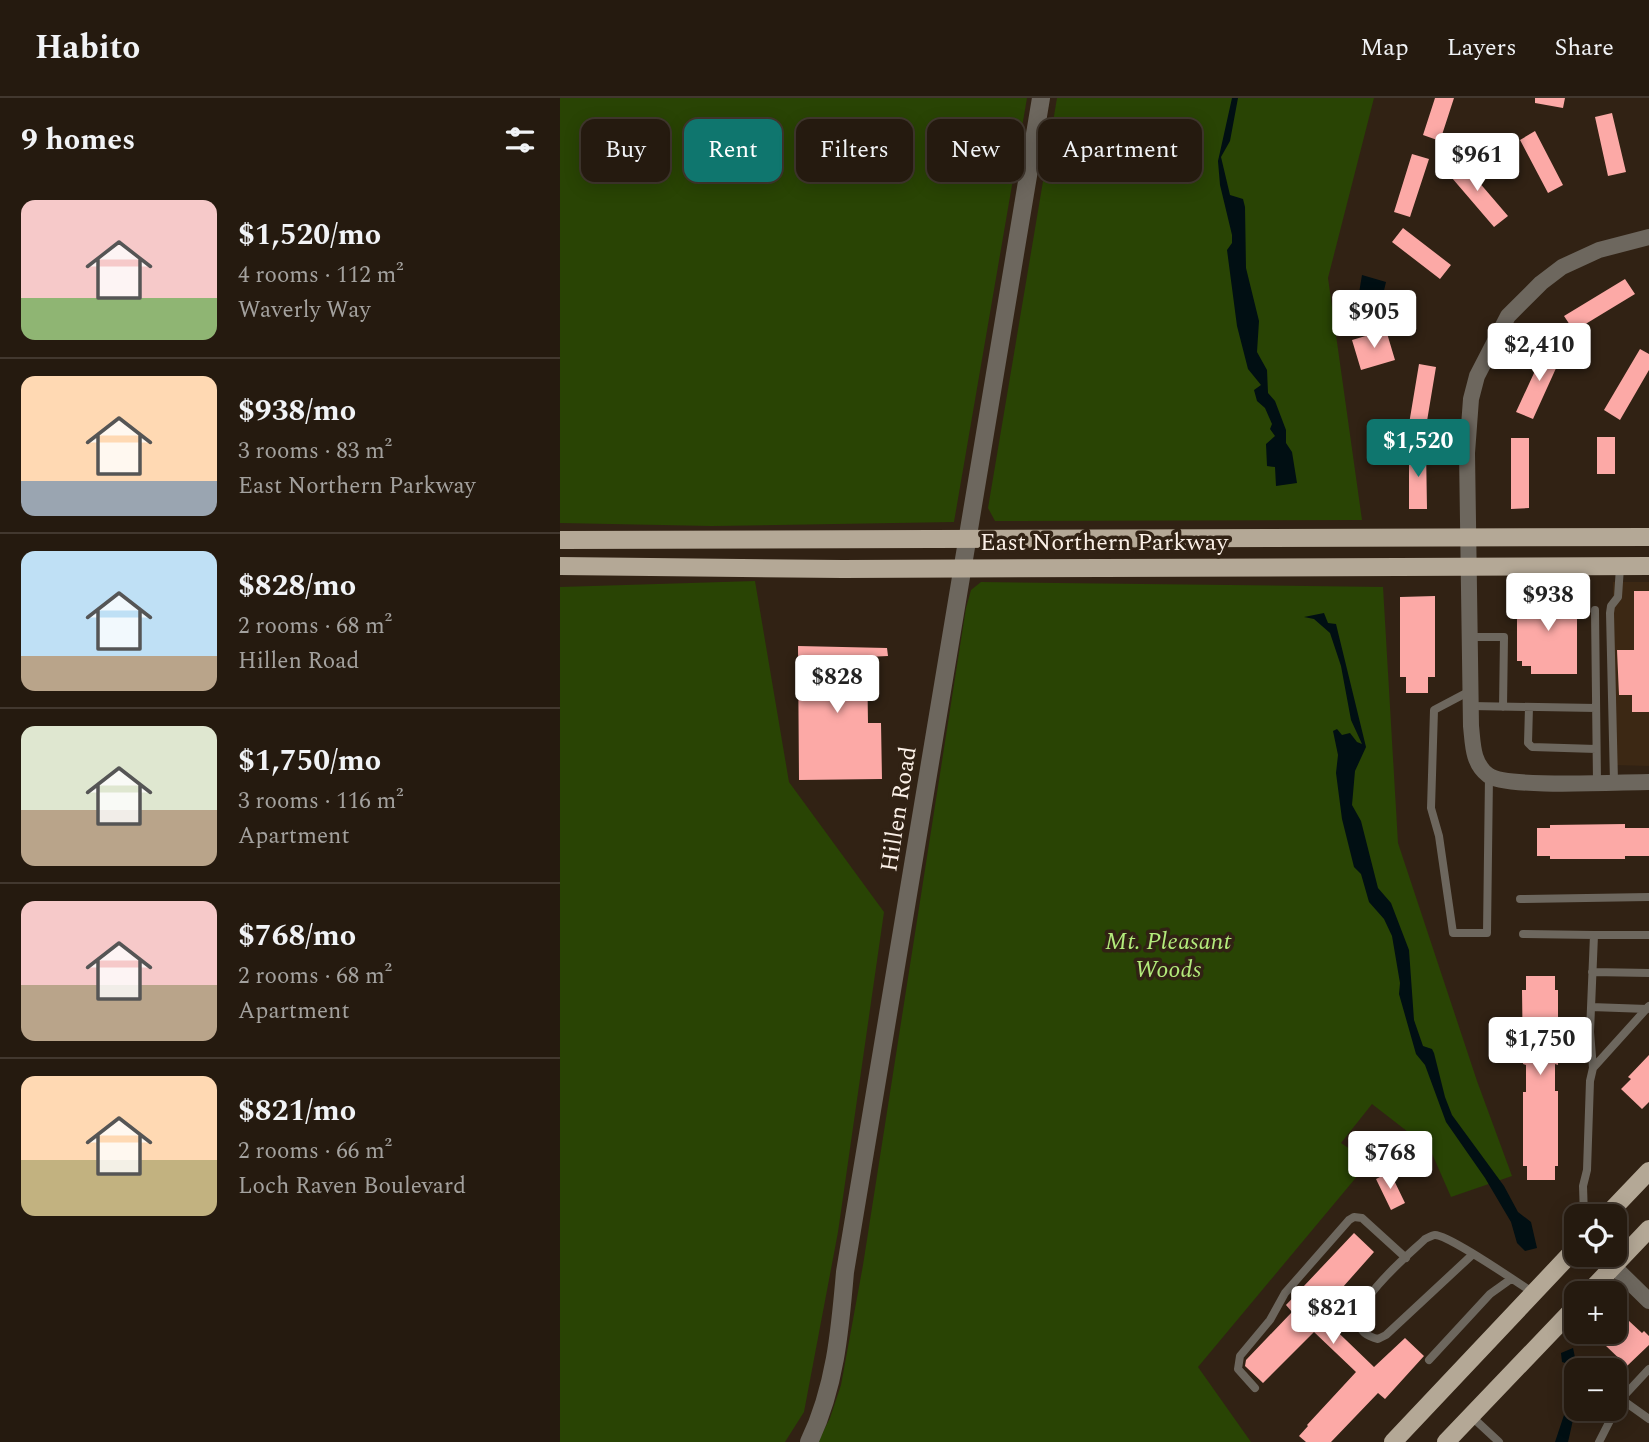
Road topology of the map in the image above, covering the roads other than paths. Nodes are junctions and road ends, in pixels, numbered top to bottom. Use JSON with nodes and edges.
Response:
{"nodes":[{"id":1,"x":1041,"y":98,"type":"edge"},
{"id":2,"x":1649,"y":237,"type":"edge"},
{"id":3,"x":1649,"y":537,"type":"edge"},
{"id":4,"x":968,"y":538,"type":"junction"},
{"id":5,"x":1468,"y":538,"type":"junction"},
{"id":6,"x":560,"y":540,"type":"edge"},
{"id":7,"x":560,"y":566,"type":"edge"},
{"id":8,"x":1469,"y":566,"type":"junction"},
{"id":9,"x":1620,"y":566,"type":"junction"},
{"id":10,"x":1649,"y":566,"type":"edge"},
{"id":11,"x":964,"y":567,"type":"junction"},
{"id":12,"x":1595,"y":611,"type":"dead end"},
{"id":13,"x":1471,"y":637,"type":"junction"},
{"id":14,"x":1471,"y":698,"type":"junction"},
{"id":15,"x":1503,"y":706,"type":"junction"},
{"id":16,"x":1529,"y":707,"type":"junction"},
{"id":17,"x":1596,"y":708,"type":"junction"},
{"id":18,"x":1596,"y":749,"type":"junction"},
{"id":19,"x":1486,"y":773,"type":"junction"},
{"id":20,"x":1597,"y":782,"type":"junction"},
{"id":21,"x":1614,"y":782,"type":"junction"},
{"id":22,"x":1649,"y":782,"type":"edge"},
{"id":23,"x":1649,"y":897,"type":"edge"},
{"id":24,"x":1520,"y":899,"type":"dead end"},
{"id":25,"x":1523,"y":934,"type":"dead end"},
{"id":26,"x":1594,"y":935,"type":"junction"},
{"id":27,"x":1649,"y":935,"type":"edge"},
{"id":28,"x":1592,"y":972,"type":"junction"},
{"id":29,"x":1649,"y":973,"type":"edge"},
{"id":30,"x":1591,"y":1007,"type":"junction"},
{"id":31,"x":1648,"y":1007,"type":"edge"},
{"id":32,"x":1593,"y":1069,"type":"junction"},
{"id":33,"x":1649,"y":1171,"type":"edge"},
{"id":34,"x":1584,"y":1204,"type":"edge"},
{"id":35,"x":1617,"y":1204,"type":"edge"},
{"id":36,"x":1649,"y":1229,"type":"edge"},
{"id":37,"x":1627,"y":1246,"type":"edge"},
{"id":38,"x":1472,"y":1255,"type":"junction"},
{"id":39,"x":1406,"y":1258,"type":"junction"},
{"id":40,"x":1564,"y":1261,"type":"edge"},
{"id":41,"x":1614,"y":1267,"type":"edge"},
{"id":42,"x":1511,"y":1279,"type":"junction"},
{"id":43,"x":1534,"y":1293,"type":"junction"},
{"id":44,"x":1649,"y":1301,"type":"edge"},
{"id":45,"x":1564,"y":1319,"type":"edge"},
{"id":46,"x":1429,"y":1360,"type":"dead end"},
{"id":47,"x":1649,"y":1369,"type":"edge"},
{"id":48,"x":1255,"y":1388,"type":"dead end"},
{"id":49,"x":1627,"y":1393,"type":"edge"},
{"id":50,"x":1627,"y":1403,"type":"edge"},
{"id":51,"x":1471,"y":1416,"type":"junction"},
{"id":52,"x":1649,"y":1419,"type":"edge"},
{"id":53,"x":1610,"y":1421,"type":"edge"},
{"id":54,"x":809,"y":1442,"type":"edge"},
{"id":55,"x":1393,"y":1442,"type":"edge"},
{"id":56,"x":1446,"y":1442,"type":"edge"},
{"id":57,"x":1499,"y":1442,"type":"edge"},
{"id":58,"x":1599,"y":1442,"type":"edge"}],
"edges":[{"from":1,"to":4,"type":"street","name":"Hillen Road"},
{"from":2,"to":5,"type":"street"},
{"from":3,"to":5,"type":"main road","name":"East Northern Parkway"},
{"from":4,"to":5,"type":"main road","name":"East Northern Parkway"},
{"from":4,"to":6,"type":"main road","name":"East Northern Parkway"},
{"from":4,"to":11,"type":"street","name":"Hillen Road"},
{"from":5,"to":8,"type":"street"},
{"from":7,"to":11,"type":"main road","name":"East Northern Parkway"},
{"from":8,"to":9,"type":"main road","name":"East Northern Parkway"},
{"from":8,"to":11,"type":"main road","name":"East Northern Parkway"},
{"from":8,"to":13,"type":"street"},
{"from":9,"to":10,"type":"main road","name":"East Northern Parkway"},
{"from":9,"to":21,"type":"lane"},
{"from":11,"to":54,"type":"street","name":"Hillen Road"},
{"from":12,"to":17,"type":"lane"},
{"from":13,"to":14,"type":"street"},
{"from":13,"to":15,"type":"lane"},
{"from":14,"to":15,"type":"lane"},
{"from":14,"to":19,"type":"street"},
{"from":14,"to":19,"type":"lane"},
{"from":15,"to":16,"type":"lane"},
{"from":16,"to":17,"type":"lane"},
{"from":16,"to":18,"type":"lane"},
{"from":17,"to":18,"type":"lane"},
{"from":18,"to":20,"type":"lane"},
{"from":19,"to":20,"type":"street"},
{"from":20,"to":21,"type":"street"},
{"from":21,"to":22,"type":"street"},
{"from":23,"to":24,"type":"lane"},
{"from":25,"to":26,"type":"lane"},
{"from":26,"to":27,"type":"lane"},
{"from":26,"to":28,"type":"lane"},
{"from":28,"to":29,"type":"lane"},
{"from":28,"to":30,"type":"lane"},
{"from":30,"to":31,"type":"lane"},
{"from":30,"to":32,"type":"lane"},
{"from":31,"to":32,"type":"lane"},
{"from":32,"to":34,"type":"lane"},
{"from":33,"to":35,"type":"main road"},
{"from":36,"to":37,"type":"main road"},
{"from":38,"to":39,"type":"lane"},
{"from":38,"to":39,"type":"lane"},
{"from":38,"to":42,"type":"lane"},
{"from":39,"to":48,"type":"lane"},
{"from":40,"to":43,"type":"main road"},
{"from":41,"to":44,"type":"street"},
{"from":42,"to":43,"type":"lane"},
{"from":42,"to":46,"type":"lane"},
{"from":43,"to":55,"type":"main road"},
{"from":45,"to":51,"type":"main road"},
{"from":47,"to":49,"type":"lane"},
{"from":50,"to":52,"type":"lane"},
{"from":51,"to":56,"type":"main road"},
{"from":51,"to":57,"type":"lane"},
{"from":53,"to":58,"type":"lane"}]}
